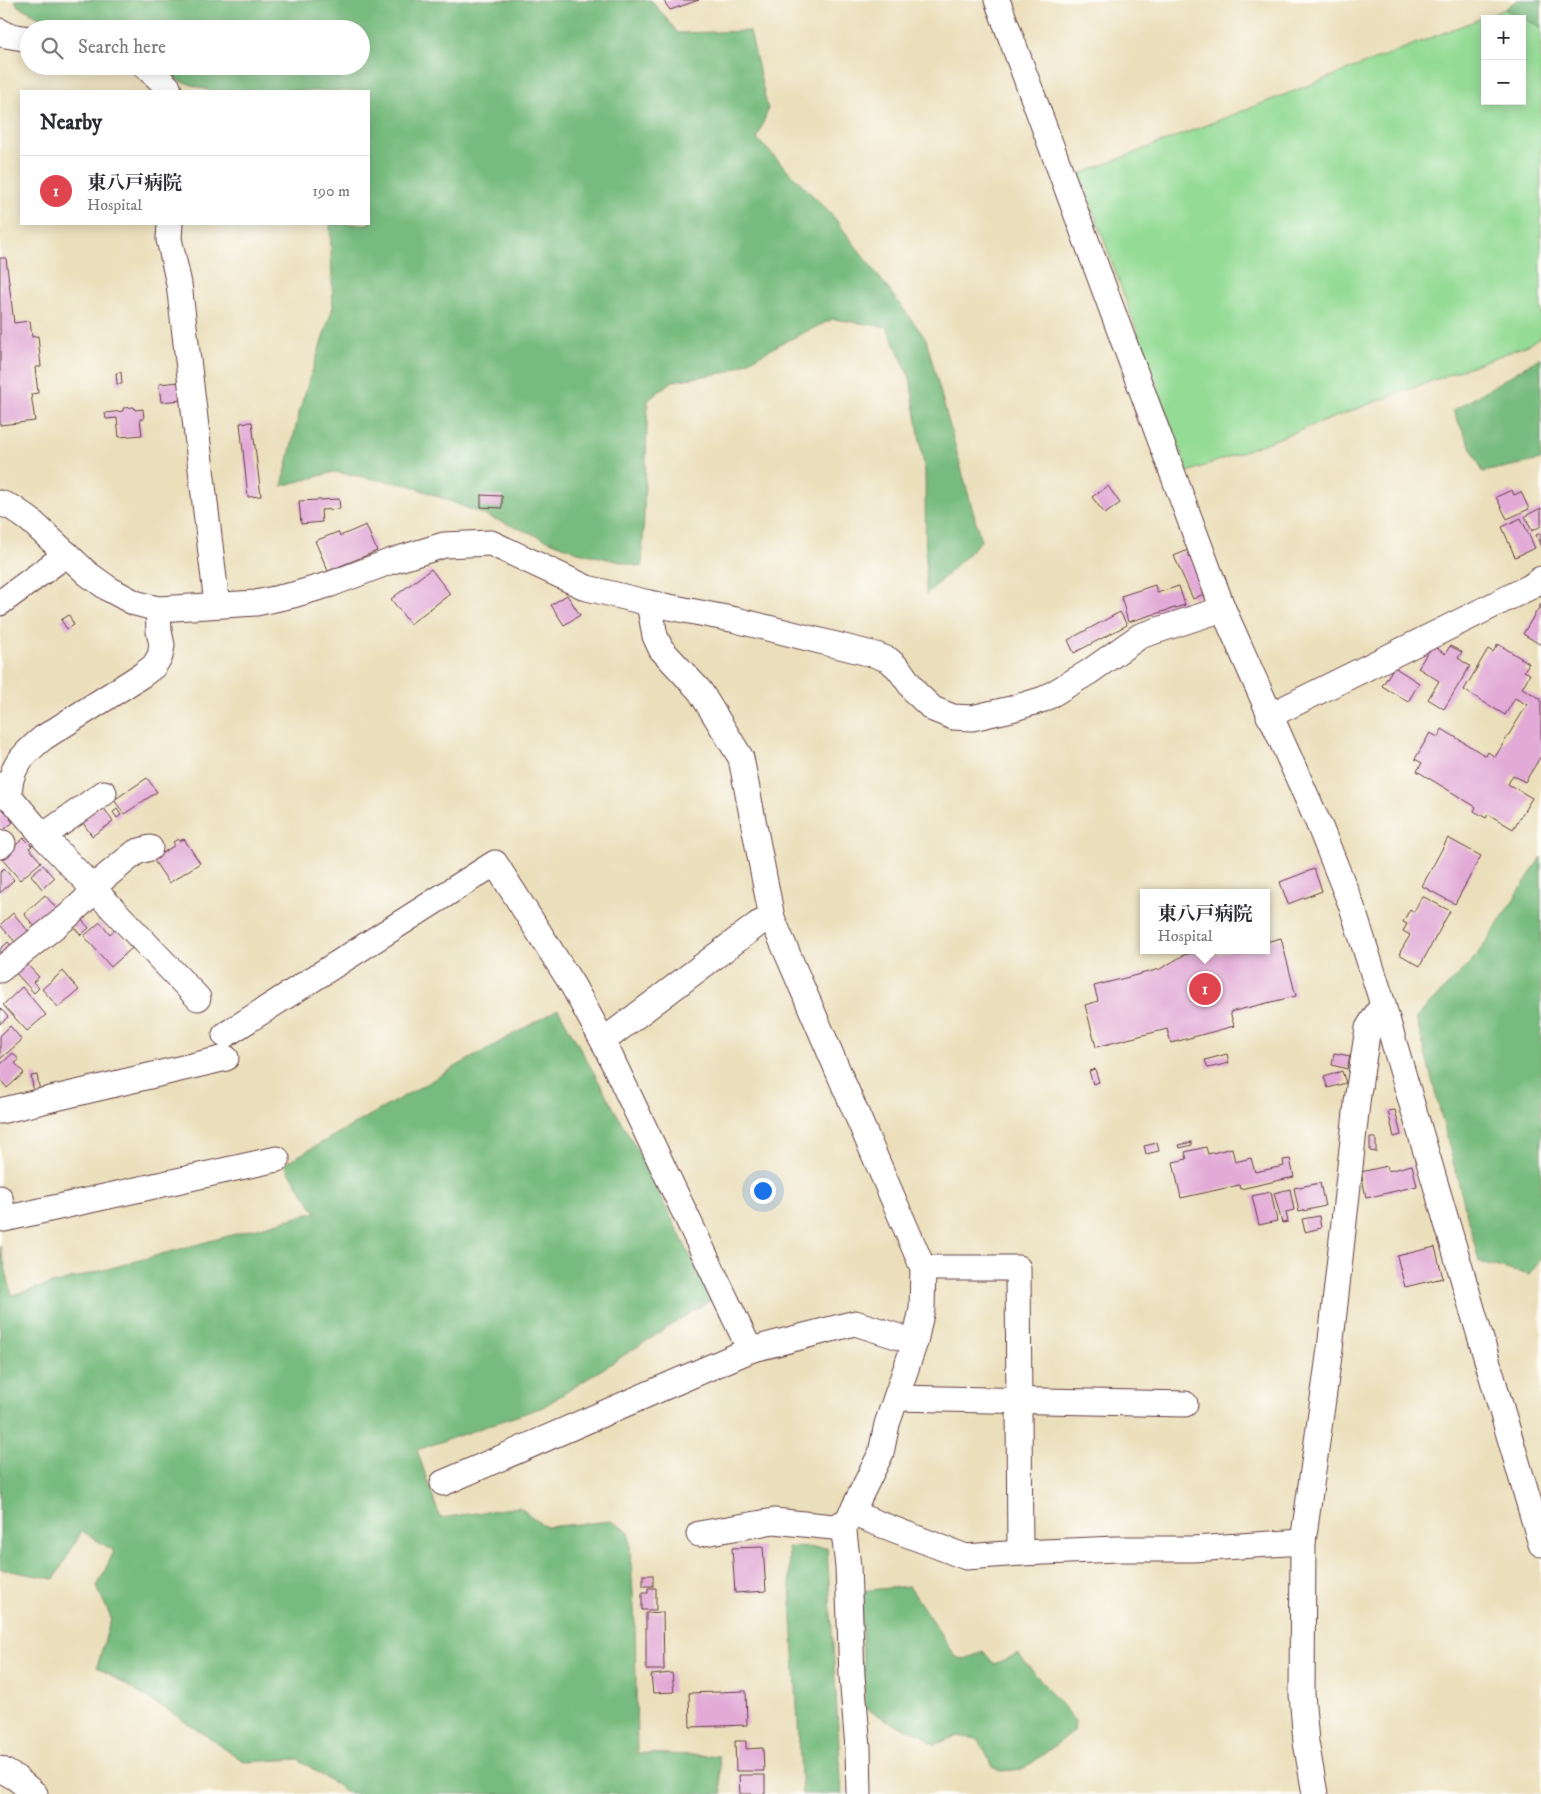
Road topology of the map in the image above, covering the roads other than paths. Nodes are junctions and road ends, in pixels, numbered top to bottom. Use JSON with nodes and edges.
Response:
{"nodes":[{"id":1,"x":997,"y":0,"type":"edge"},
{"id":2,"x":0,"y":32,"type":"edge"},
{"id":3,"x":20,"y":38,"type":"edge"},
{"id":4,"x":155,"y":75,"type":"edge"},
{"id":5,"x":169,"y":90,"type":"edge"},
{"id":6,"x":170,"y":225,"type":"edge"},
{"id":7,"x":0,"y":503,"type":"edge"},
{"id":8,"x":67,"y":554,"type":"junction"},
{"id":9,"x":1541,"y":579,"type":"edge"},
{"id":10,"x":0,"y":603,"type":"edge"},
{"id":11,"x":649,"y":603,"type":"junction"},
{"id":12,"x":217,"y":604,"type":"junction"},
{"id":13,"x":158,"y":609,"type":"junction"},
{"id":14,"x":1223,"y":609,"type":"junction"},
{"id":15,"x":1269,"y":716,"type":"junction"},
{"id":16,"x":5,"y":792,"type":"edge"},
{"id":17,"x":104,"y":793,"type":"dead end"},
{"id":18,"x":43,"y":836,"type":"junction"},
{"id":19,"x":150,"y":848,"type":"dead end"},
{"id":20,"x":93,"y":887,"type":"junction"},
{"id":21,"x":772,"y":918,"type":"junction"},
{"id":22,"x":0,"y":970,"type":"edge"},
{"id":23,"x":198,"y":998,"type":"dead end"},
{"id":24,"x":1383,"y":1004,"type":"junction"},
{"id":25,"x":603,"y":1041,"type":"junction"},
{"id":26,"x":0,"y":1111,"type":"edge"},
{"id":27,"x":277,"y":1159,"type":"dead end"},
{"id":28,"x":0,"y":1198,"type":"edge"},
{"id":29,"x":922,"y":1268,"type":"junction"},
{"id":30,"x":915,"y":1342,"type":"junction"},
{"id":31,"x":750,"y":1350,"type":"junction"},
{"id":32,"x":896,"y":1398,"type":"junction"},
{"id":33,"x":1019,"y":1401,"type":"junction"},
{"id":34,"x":1185,"y":1404,"type":"dead end"},
{"id":35,"x":444,"y":1483,"type":"dead end"},
{"id":36,"x":847,"y":1518,"type":"junction"},
{"id":37,"x":699,"y":1534,"type":"dead end"},
{"id":38,"x":1303,"y":1542,"type":"junction"},
{"id":39,"x":1541,"y":1544,"type":"edge"},
{"id":40,"x":1020,"y":1553,"type":"junction"},
{"id":41,"x":0,"y":1769,"type":"edge"},
{"id":42,"x":35,"y":1794,"type":"edge"},
{"id":43,"x":858,"y":1794,"type":"edge"},
{"id":44,"x":1315,"y":1794,"type":"edge"}],
"edges":[{"from":1,"to":14,"type":"street"},
{"from":2,"to":3,"type":"street"},
{"from":4,"to":5,"type":"street"},
{"from":6,"to":12,"type":"street"},
{"from":7,"to":8,"type":"street"},
{"from":8,"to":10,"type":"street"},
{"from":8,"to":13,"type":"street"},
{"from":9,"to":15,"type":"street"},
{"from":11,"to":12,"type":"street"},
{"from":11,"to":14,"type":"street"},
{"from":11,"to":21,"type":"street"},
{"from":12,"to":13,"type":"street"},
{"from":13,"to":16,"type":"street"},
{"from":14,"to":15,"type":"street"},
{"from":15,"to":24,"type":"street"},
{"from":16,"to":18,"type":"street"},
{"from":17,"to":18,"type":"street"},
{"from":18,"to":20,"type":"street"},
{"from":19,"to":20,"type":"street"},
{"from":20,"to":22,"type":"street"},
{"from":20,"to":23,"type":"street"},
{"from":21,"to":25,"type":"street"},
{"from":21,"to":29,"type":"street"},
{"from":24,"to":38,"type":"street"},
{"from":24,"to":39,"type":"street"},
{"from":25,"to":26,"type":"street"},
{"from":25,"to":31,"type":"street"},
{"from":27,"to":28,"type":"street"},
{"from":29,"to":30,"type":"street"},
{"from":29,"to":33,"type":"street"},
{"from":30,"to":31,"type":"street"},
{"from":30,"to":32,"type":"street"},
{"from":31,"to":35,"type":"street"},
{"from":32,"to":33,"type":"street"},
{"from":32,"to":36,"type":"street"},
{"from":33,"to":34,"type":"street"},
{"from":33,"to":40,"type":"street"},
{"from":36,"to":37,"type":"street"},
{"from":36,"to":40,"type":"street"},
{"from":36,"to":43,"type":"street"},
{"from":38,"to":40,"type":"street"},
{"from":38,"to":44,"type":"street"},
{"from":41,"to":42,"type":"street"}]}
